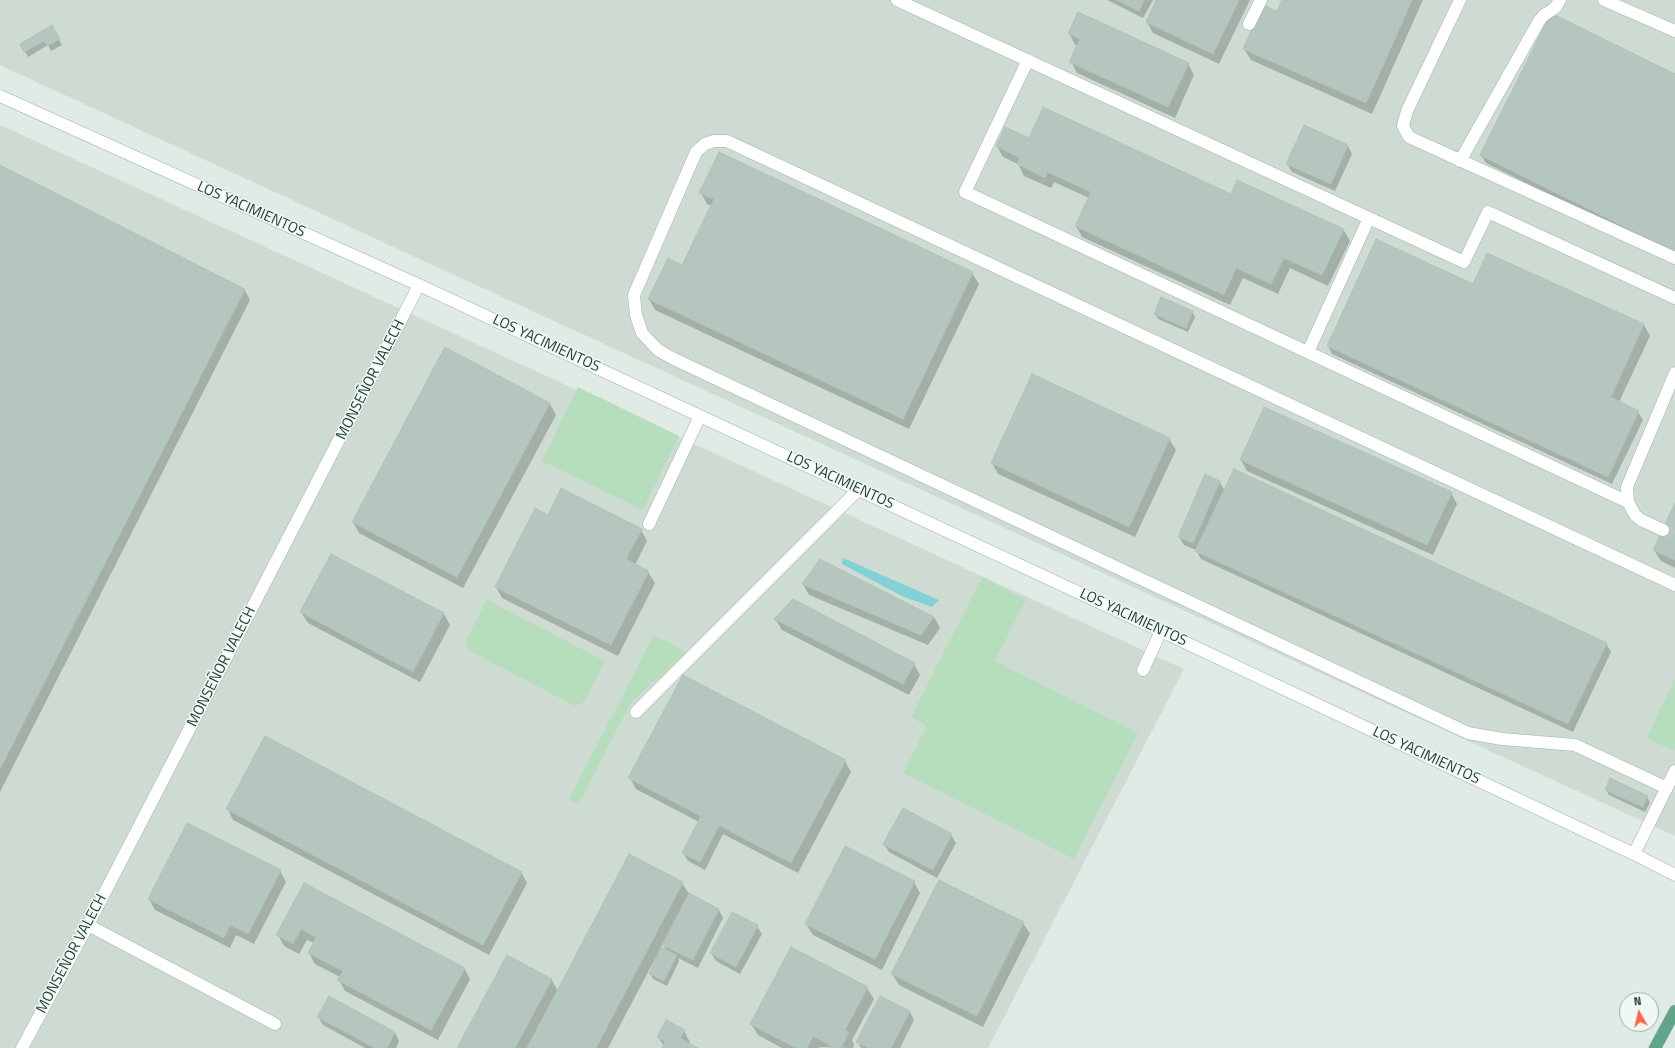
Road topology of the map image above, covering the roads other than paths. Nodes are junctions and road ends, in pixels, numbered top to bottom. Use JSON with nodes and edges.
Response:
{"nodes":[{"id":1,"x":897,"y":0,"type":"edge"},
{"id":2,"x":1261,"y":0,"type":"edge"},
{"id":3,"x":1460,"y":0,"type":"edge"},
{"id":4,"x":1560,"y":0,"type":"edge"},
{"id":5,"x":1604,"y":0,"type":"edge"},
{"id":6,"x":1249,"y":24,"type":"dead end"},
{"id":7,"x":1675,"y":31,"type":"edge"},
{"id":8,"x":1028,"y":60,"type":"junction"},
{"id":9,"x":0,"y":96,"type":"edge"},
{"id":10,"x":1460,"y":161,"type":"junction"},
{"id":11,"x":1369,"y":218,"type":"junction"},
{"id":12,"x":1675,"y":258,"type":"edge"},
{"id":13,"x":419,"y":286,"type":"junction"},
{"id":14,"x":1675,"y":298,"type":"edge"},
{"id":15,"x":1308,"y":352,"type":"junction"},
{"id":16,"x":1675,"y":373,"type":"edge"},
{"id":17,"x":700,"y":416,"type":"junction"},
{"id":18,"x":858,"y":490,"type":"junction"},
{"id":19,"x":1628,"y":502,"type":"junction"},
{"id":20,"x":648,"y":524,"type":"dead end"},
{"id":21,"x":1663,"y":530,"type":"tunnel mouth"},
{"id":22,"x":1675,"y":585,"type":"edge"},
{"id":23,"x":1161,"y":631,"type":"junction"},
{"id":24,"x":1143,"y":670,"type":"dead end"},
{"id":25,"x":636,"y":712,"type":"dead end"},
{"id":26,"x":1675,"y":771,"type":"edge"},
{"id":27,"x":1667,"y":788,"type":"junction"},
{"id":28,"x":1634,"y":854,"type":"junction"},
{"id":29,"x":1675,"y":875,"type":"edge"},
{"id":30,"x":88,"y":925,"type":"junction"},
{"id":31,"x":1675,"y":1011,"type":"edge"},
{"id":32,"x":275,"y":1024,"type":"dead end"},
{"id":33,"x":22,"y":1048,"type":"edge"},
{"id":34,"x":1655,"y":1048,"type":"edge"}],
"edges":[{"from":1,"to":8,"type":"street"},
{"from":2,"to":6,"type":"street"},
{"from":3,"to":10,"type":"street"},
{"from":4,"to":10,"type":"street"},
{"from":5,"to":7,"type":"street"},
{"from":8,"to":11,"type":"street"},
{"from":8,"to":15,"type":"street"},
{"from":9,"to":13,"type":"street","name":"LOS YACIMIENTOS"},
{"from":10,"to":12,"type":"street"},
{"from":11,"to":14,"type":"street"},
{"from":11,"to":15,"type":"street"},
{"from":13,"to":17,"type":"street","name":"LOS YACIMIENTOS"},
{"from":13,"to":30,"type":"street","name":"MONSEÑOR VALECH"},
{"from":15,"to":19,"type":"street"},
{"from":16,"to":19,"type":"street"},
{"from":17,"to":18,"type":"street","name":"LOS YACIMIENTOS"},
{"from":17,"to":20,"type":"street"},
{"from":18,"to":23,"type":"street","name":"LOS YACIMIENTOS"},
{"from":18,"to":25,"type":"street"},
{"from":19,"to":21,"type":"street"},
{"from":22,"to":27,"type":"street"},
{"from":23,"to":24,"type":"street"},
{"from":23,"to":28,"type":"street","name":"LOS YACIMIENTOS"},
{"from":26,"to":27,"type":"street"},
{"from":27,"to":28,"type":"street"},
{"from":28,"to":29,"type":"street","name":"LOS YACIMIENTOS"},
{"from":30,"to":32,"type":"street"},
{"from":30,"to":33,"type":"street","name":"MONSEÑOR VALECH"},
{"from":31,"to":34,"type":"main road"}]}
